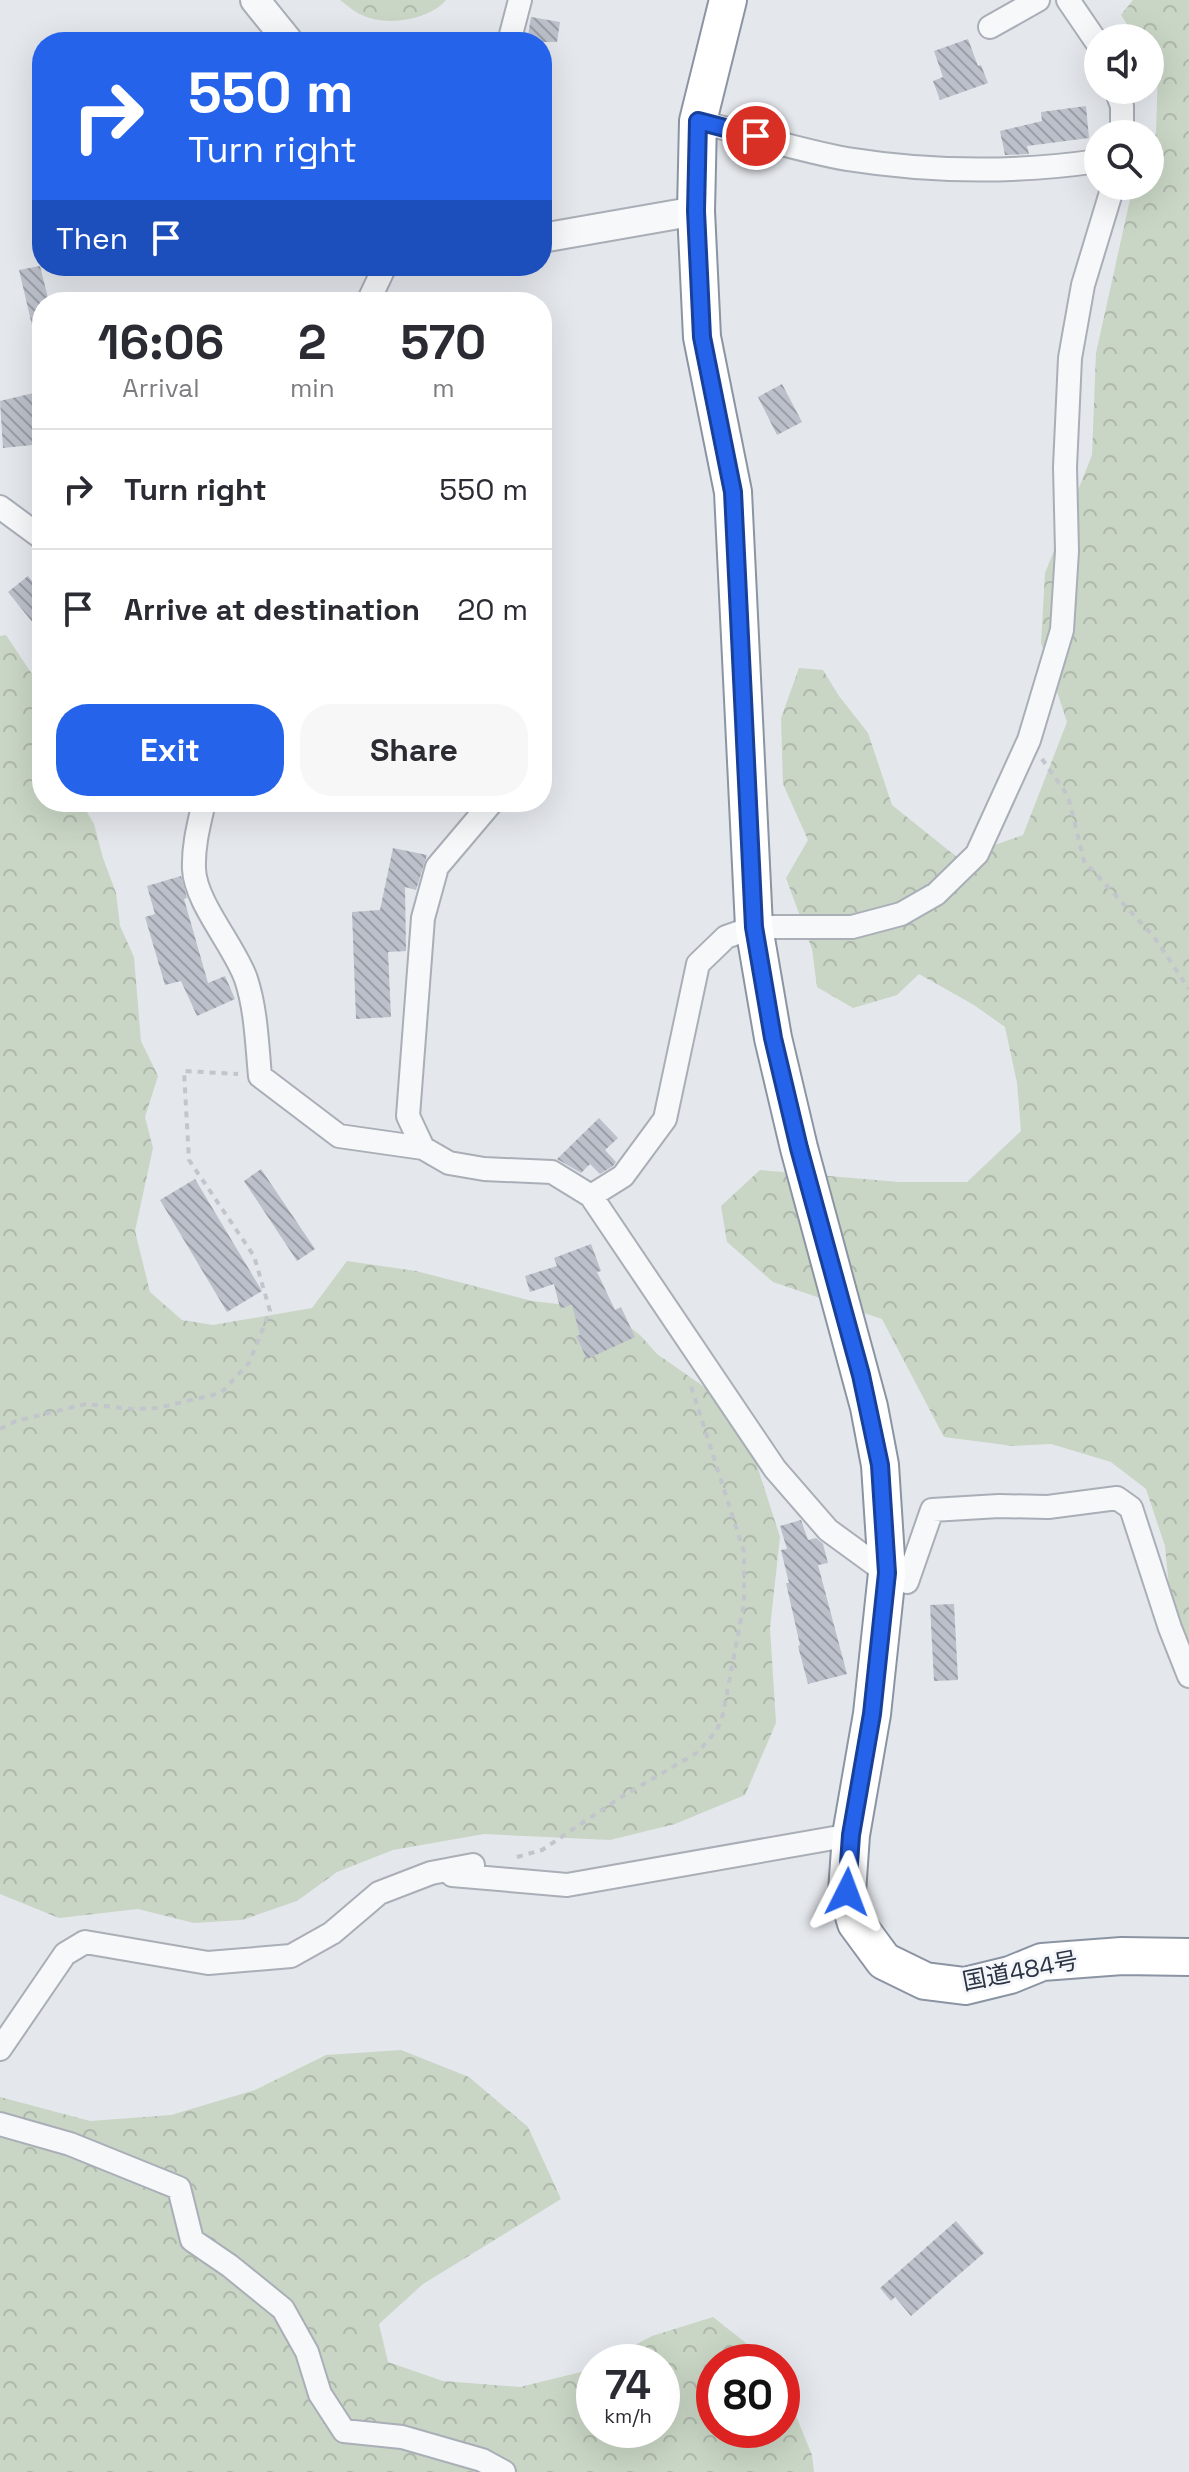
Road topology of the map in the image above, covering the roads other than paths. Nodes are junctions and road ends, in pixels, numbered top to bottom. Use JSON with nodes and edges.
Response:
{"nodes":[{"id":1,"x":255,"y":0,"type":"edge"},
{"id":2,"x":520,"y":0,"type":"edge"},
{"id":3,"x":728,"y":0,"type":"edge"},
{"id":4,"x":1038,"y":0,"type":"edge"},
{"id":5,"x":1068,"y":0,"type":"edge"},
{"id":6,"x":1084,"y":24,"type":"edge"},
{"id":7,"x":990,"y":27,"type":"dead end"},
{"id":8,"x":281,"y":32,"type":"edge"},
{"id":9,"x":512,"y":32,"type":"edge"},
{"id":10,"x":698,"y":121,"type":"junction"},
{"id":11,"x":1084,"y":163,"type":"edge"},
{"id":12,"x":1109,"y":200,"type":"edge"},
{"id":13,"x":696,"y":211,"type":"junction"},
{"id":14,"x":552,"y":236,"type":"edge"},
{"id":15,"x":0,"y":507,"type":"edge"},
{"id":16,"x":32,"y":531,"type":"edge"},
{"id":17,"x":202,"y":812,"type":"edge"},
{"id":18,"x":484,"y":812,"type":"edge"},
{"id":19,"x":754,"y":927,"type":"junction"},
{"id":20,"x":423,"y":1148,"type":"junction"},
{"id":21,"x":591,"y":1196,"type":"junction"},
{"id":22,"x":887,"y":1573,"type":"junction"},
{"id":23,"x":1189,"y":1676,"type":"edge"},
{"id":24,"x":851,"y":1835,"type":"junction"},
{"id":25,"x":473,"y":1865,"type":"road end"},
{"id":26,"x":431,"y":1873,"type":"junction"},
{"id":27,"x":1189,"y":1957,"type":"edge"},
{"id":28,"x":0,"y":2049,"type":"edge"},
{"id":29,"x":0,"y":2124,"type":"edge"},
{"id":30,"x":504,"y":2472,"type":"edge"}],
"edges":[{"from":1,"to":8,"type":"street"},
{"from":2,"to":9,"type":"street"},
{"from":3,"to":10,"type":"highway","name":"国道484号"},
{"from":4,"to":7,"type":"street"},
{"from":5,"to":6,"type":"street"},
{"from":10,"to":11,"type":"street"},
{"from":10,"to":13,"type":"highway","name":"国道484号"},
{"from":12,"to":19,"type":"street"},
{"from":13,"to":14,"type":"street"},
{"from":13,"to":19,"type":"highway","name":"国道484号"},
{"from":15,"to":16,"type":"street"},
{"from":17,"to":20,"type":"street"},
{"from":18,"to":20,"type":"street"},
{"from":19,"to":21,"type":"street"},
{"from":19,"to":22,"type":"highway","name":"国道484号"},
{"from":20,"to":21,"type":"street"},
{"from":21,"to":22,"type":"street"},
{"from":22,"to":23,"type":"street"},
{"from":22,"to":24,"type":"highway","name":"国道484号"},
{"from":24,"to":26,"type":"street"},
{"from":24,"to":27,"type":"highway","name":"国道484号"},
{"from":25,"to":26,"type":"street"},
{"from":26,"to":28,"type":"street"},
{"from":29,"to":30,"type":"street"}]}
